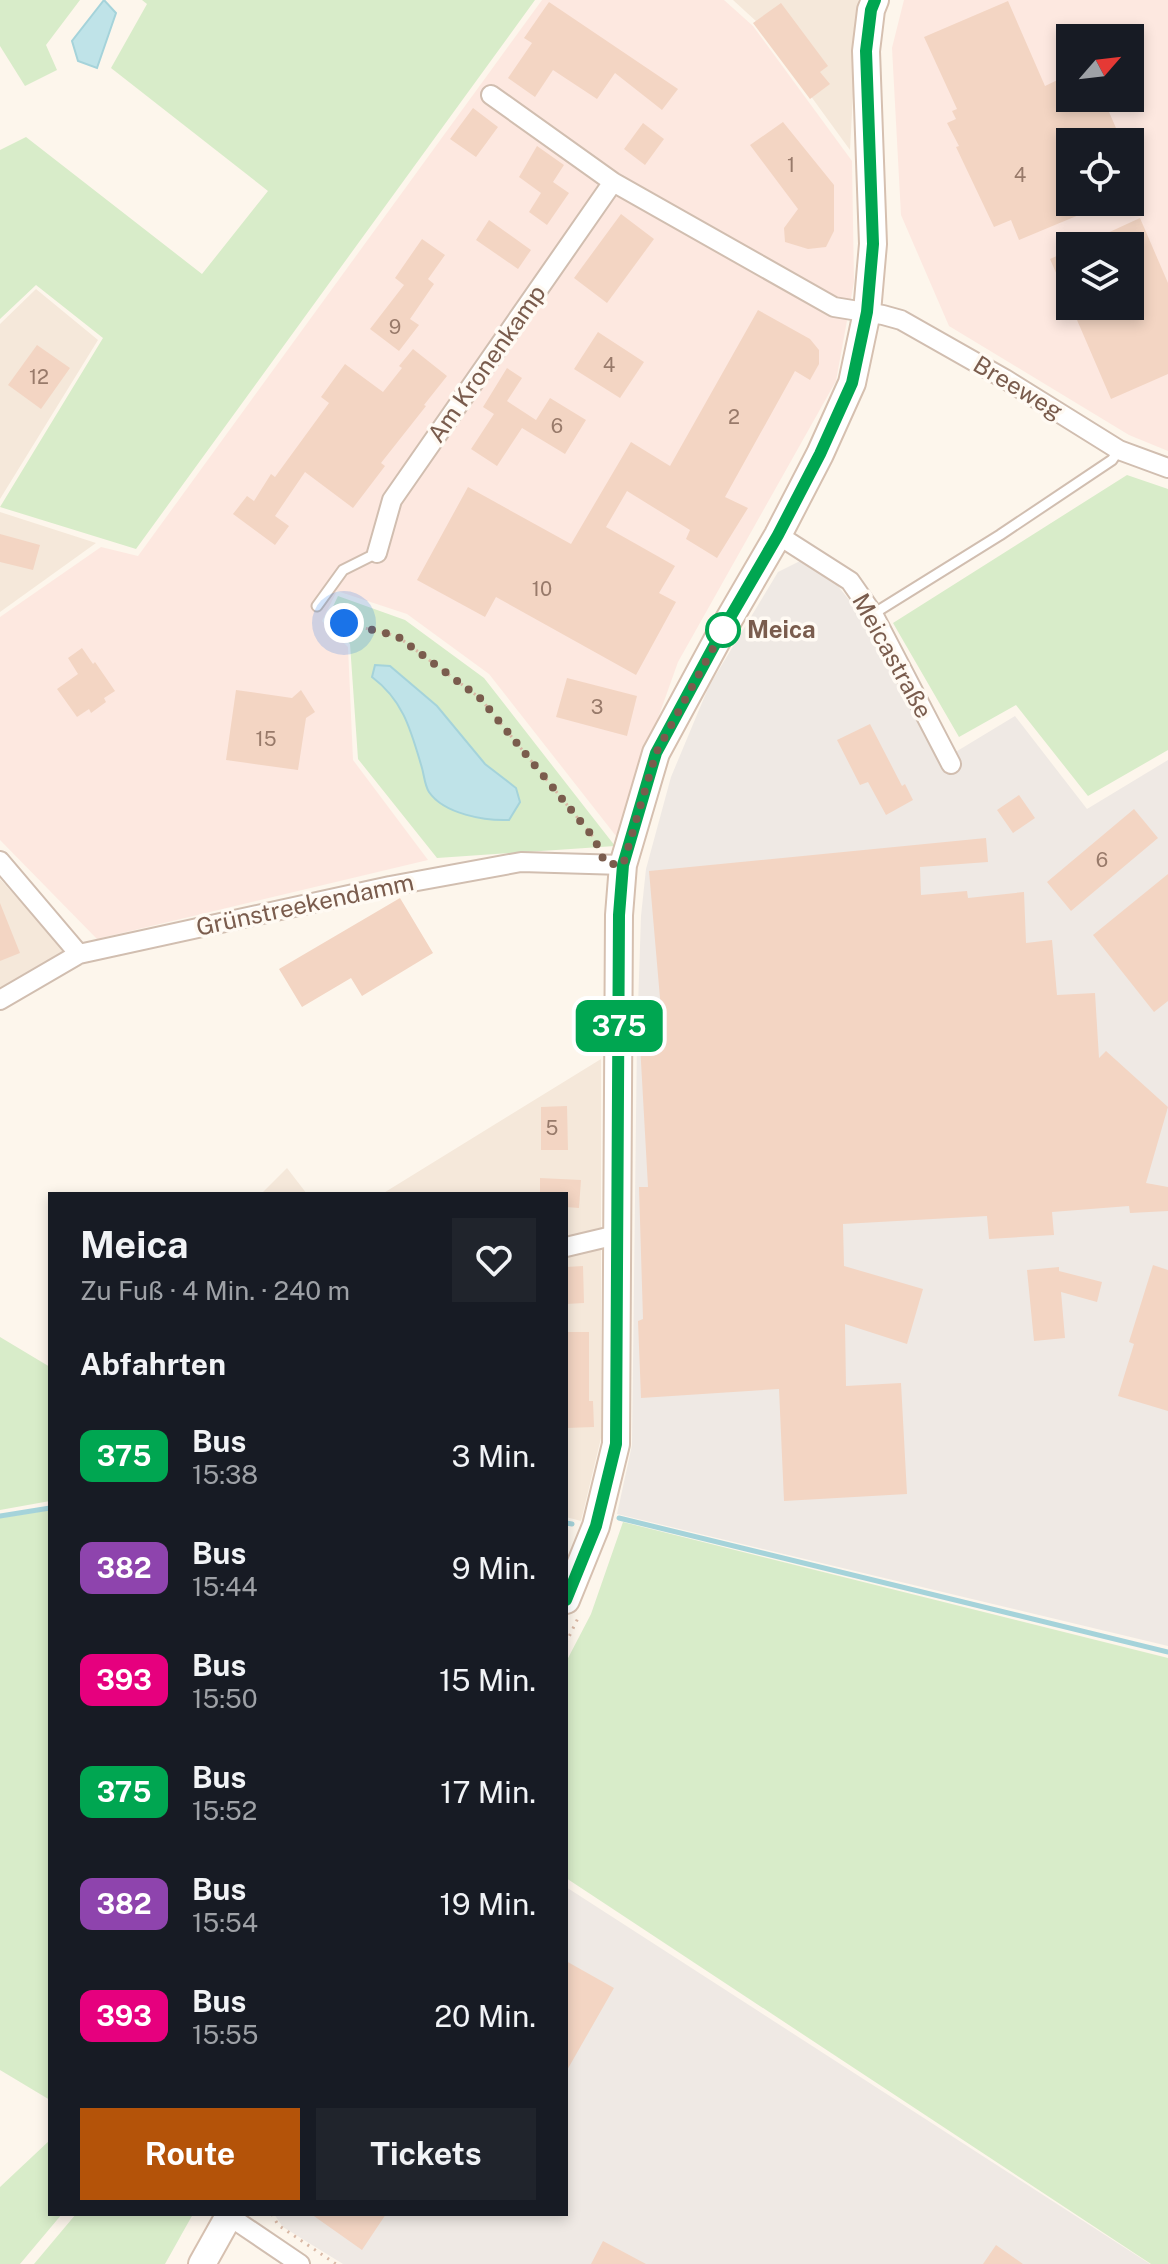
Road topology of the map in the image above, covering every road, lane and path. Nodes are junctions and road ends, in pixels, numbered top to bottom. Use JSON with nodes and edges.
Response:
{"nodes":[{"id":1,"x":875,"y":0,"type":"edge"},
{"id":2,"x":491,"y":95,"type":"dead end"},
{"id":3,"x":613,"y":182,"type":"junction"},
{"id":4,"x":867,"y":312,"type":"junction"},
{"id":5,"x":1119,"y":450,"type":"junction"},
{"id":6,"x":1168,"y":468,"type":"edge"},
{"id":7,"x":778,"y":535,"type":"junction"},
{"id":8,"x":377,"y":553,"type":"joint"},
{"id":9,"x":317,"y":606,"type":"joint"},
{"id":10,"x":873,"y":614,"type":"junction"},
{"id":11,"x":951,"y":764,"type":"dead end"},
{"id":12,"x":0,"y":861,"type":"edge"},
{"id":13,"x":614,"y":864,"type":"junction"},
{"id":14,"x":79,"y":954,"type":"junction"},
{"id":15,"x":0,"y":1000,"type":"edge"},
{"id":16,"x":619,"y":1238,"type":"junction"},
{"id":17,"x":568,"y":1247,"type":"edge"},
{"id":18,"x":568,"y":1596,"type":"edge"},
{"id":19,"x":229,"y":2216,"type":"edge"},
{"id":20,"x":231,"y":2216,"type":"edge"},
{"id":21,"x":273,"y":2216,"type":"edge"},
{"id":22,"x":202,"y":2264,"type":"edge"},
{"id":23,"x":300,"y":2264,"type":"edge"},
{"id":24,"x":336,"y":2264,"type":"edge"}],
"edges":[{"from":1,"to":4,"type":"street"},
{"from":2,"to":3,"type":"street"},
{"from":3,"to":4,"type":"street"},
{"from":3,"to":8,"type":"street","name":"Am Kronenkamp"},
{"from":4,"to":5,"type":"street","name":"Breeweg"},
{"from":4,"to":7,"type":"street"},
{"from":5,"to":6,"type":"street","name":"Breeweg"},
{"from":5,"to":10,"type":"lane"},
{"from":7,"to":10,"type":"street","name":"Meicastraße"},
{"from":7,"to":13,"type":"street"},
{"from":8,"to":9,"type":"lane"},
{"from":9,"to":13,"type":"path"},
{"from":10,"to":11,"type":"street","name":"Meicastraße"},
{"from":12,"to":14,"type":"street"},
{"from":13,"to":14,"type":"street","name":"Grünstreekendamm"},
{"from":13,"to":16,"type":"street"},
{"from":14,"to":15,"type":"street","name":"Grünstreekendamm"},
{"from":16,"to":17,"type":"street"},
{"from":16,"to":18,"type":"street"},
{"from":19,"to":22,"type":"street"},
{"from":20,"to":23,"type":"street"},
{"from":21,"to":24,"type":"path"}]}
